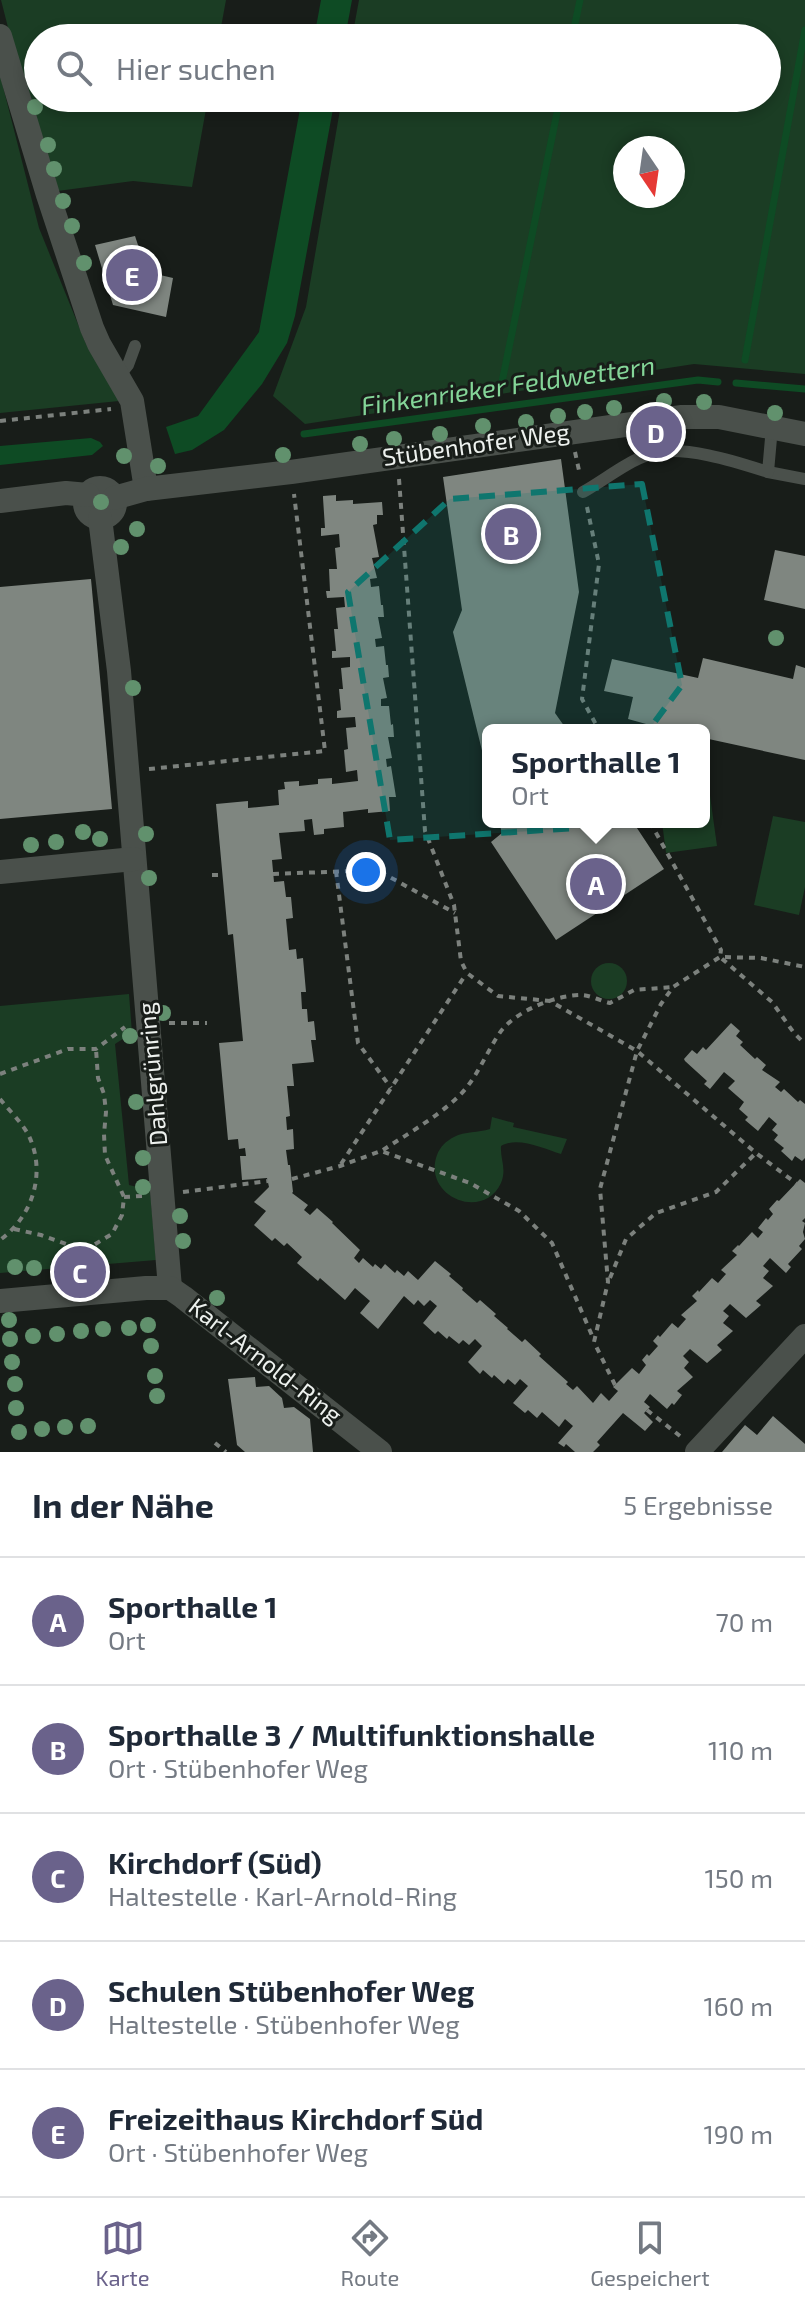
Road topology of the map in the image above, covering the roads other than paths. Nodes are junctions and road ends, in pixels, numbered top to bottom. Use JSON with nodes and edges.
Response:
{"nodes":[{"id":1,"x":0,"y":36,"type":"edge"},
{"id":2,"x":135,"y":346,"type":"dead end"},
{"id":3,"x":119,"y":376,"type":"junction"},
{"id":4,"x":772,"y":427,"type":"junction"},
{"id":5,"x":805,"y":434,"type":"edge"},
{"id":6,"x":768,"y":472,"type":"junction"},
{"id":7,"x":805,"y":479,"type":"edge"},
{"id":8,"x":146,"y":489,"type":"junction"},
{"id":9,"x":583,"y":492,"type":"road end"},
{"id":10,"x":88,"y":495,"type":"junction"},
{"id":11,"x":114,"y":498,"type":"junction"},
{"id":12,"x":0,"y":501,"type":"edge"},
{"id":13,"x":100,"y":518,"type":"junction"},
{"id":14,"x":134,"y":859,"type":"junction"},
{"id":15,"x":0,"y":872,"type":"edge"},
{"id":16,"x":170,"y":1288,"type":"junction"},
{"id":17,"x":0,"y":1301,"type":"edge"},
{"id":18,"x":805,"y":1336,"type":"edge"},
{"id":19,"x":698,"y":1451,"type":"edge"},
{"id":20,"x":380,"y":1452,"type":"edge"}],
"edges":[{"from":1,"to":3,"type":"street"},
{"from":2,"to":3,"type":"lane"},
{"from":3,"to":8,"type":"street"},
{"from":4,"to":5,"type":"street","name":"Stübenhofer Weg"},
{"from":4,"to":6,"type":"lane"},
{"from":4,"to":8,"type":"street","name":"Stübenhofer Weg"},
{"from":6,"to":7,"type":"lane"},
{"from":6,"to":9,"type":"lane"},
{"from":8,"to":11,"type":"street","name":"Stübenhofer Weg"},
{"from":10,"to":11,"type":"street"},
{"from":10,"to":12,"type":"street"},
{"from":10,"to":13,"type":"street"},
{"from":11,"to":13,"type":"street"},
{"from":13,"to":14,"type":"street","name":"Dahlgrünring"},
{"from":14,"to":15,"type":"street"},
{"from":14,"to":16,"type":"street","name":"Dahlgrünring"},
{"from":16,"to":17,"type":"street","name":"Karl-Arnold-Ring"},
{"from":16,"to":20,"type":"street","name":"Karl-Arnold-Ring"},
{"from":18,"to":19,"type":"street"}]}
